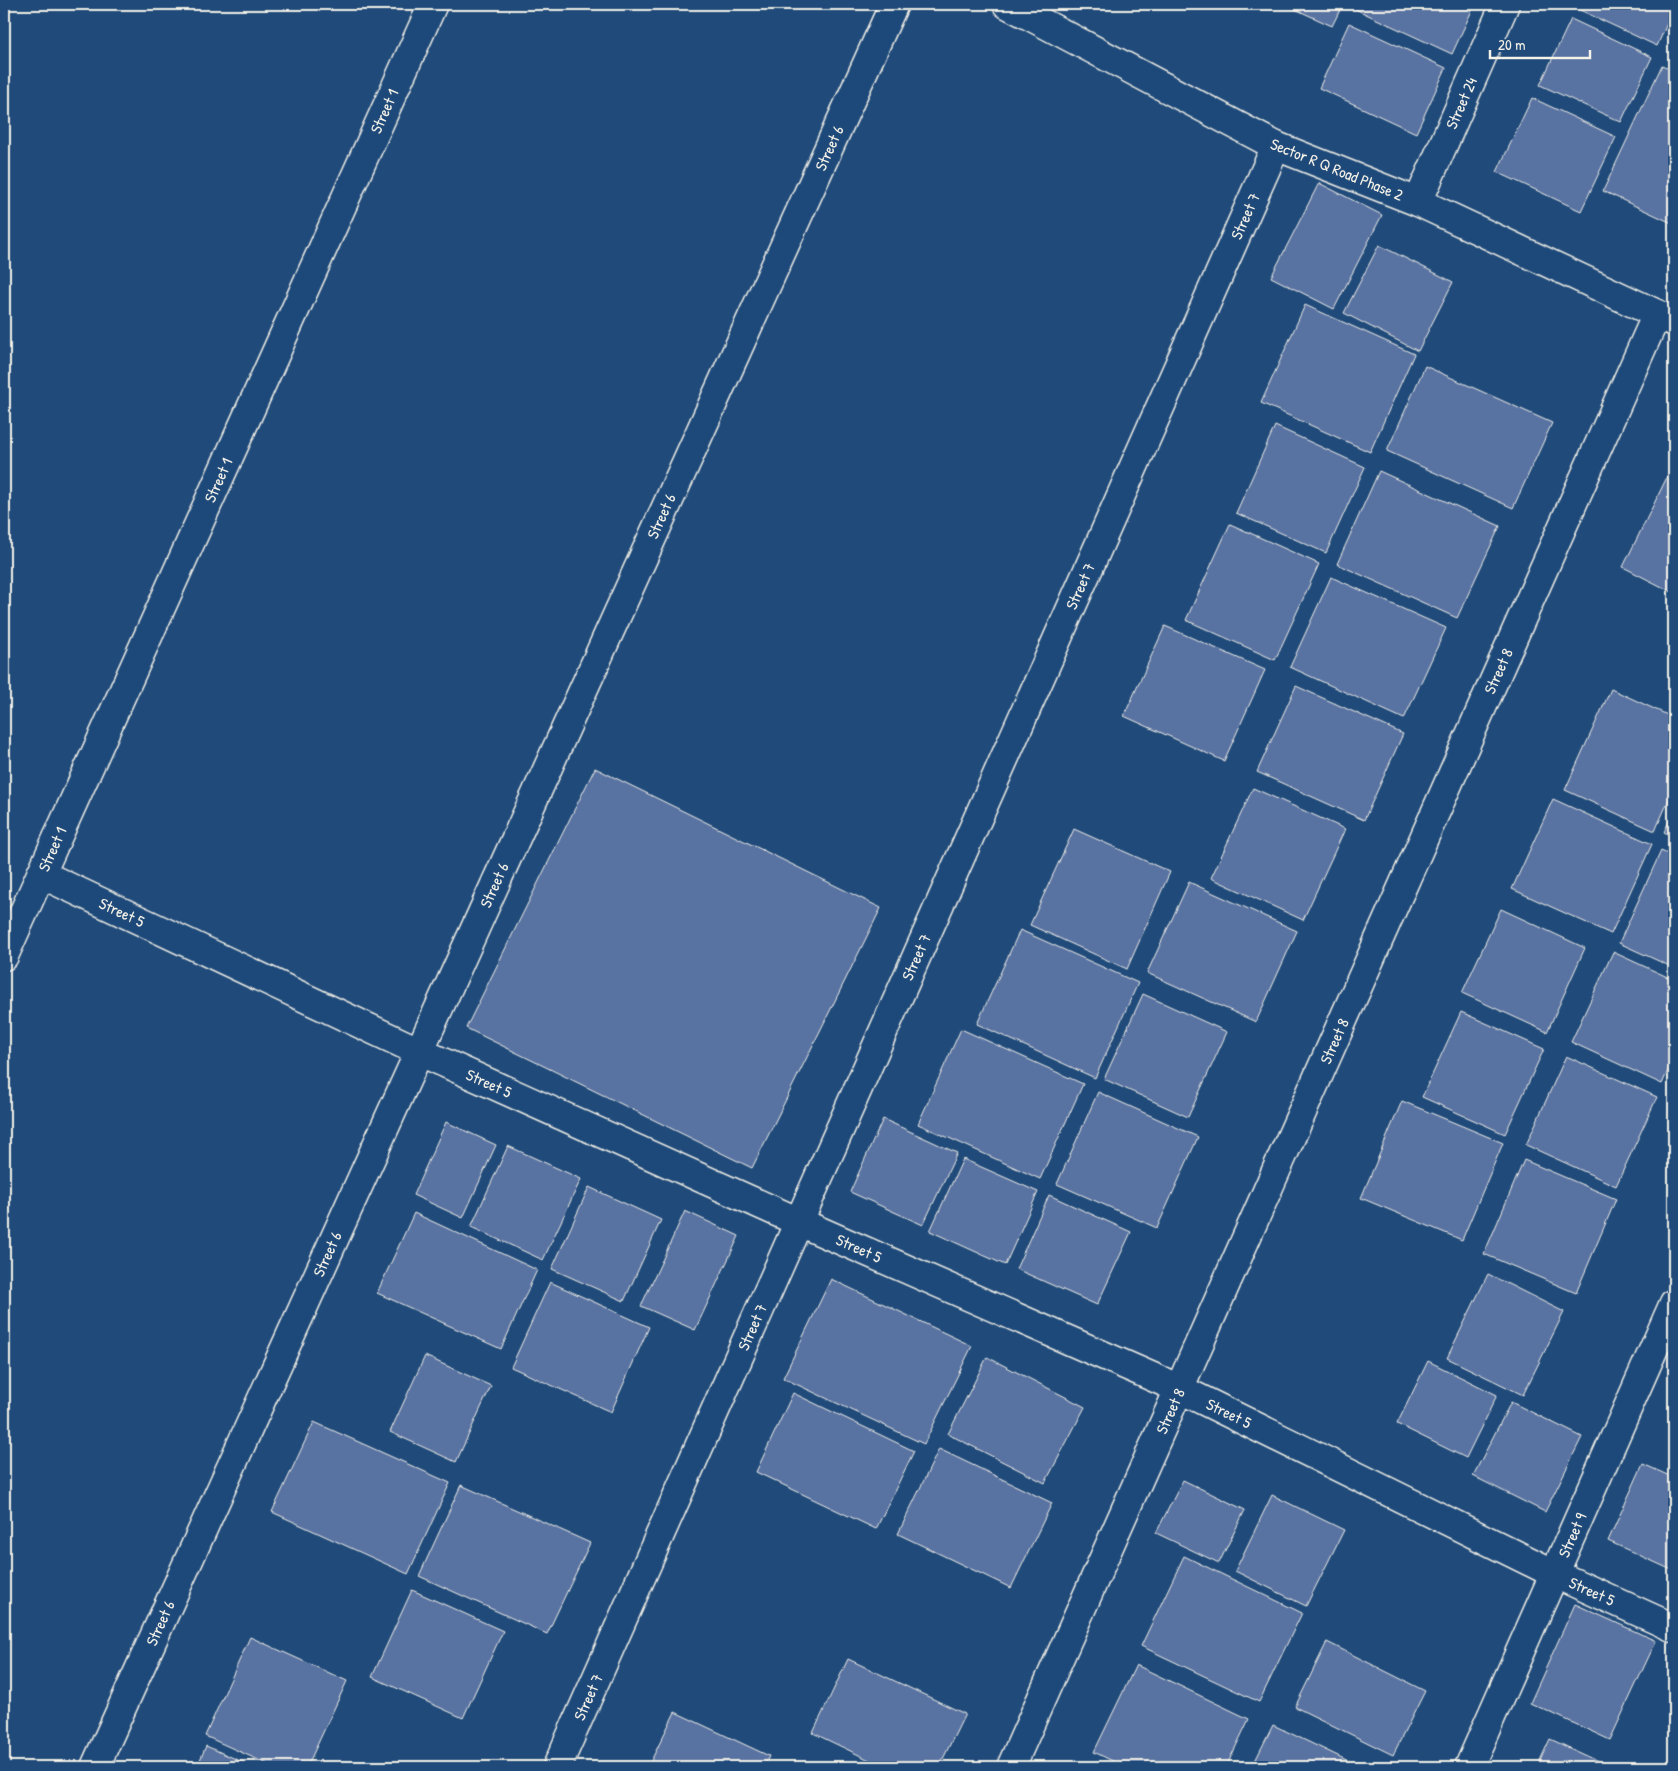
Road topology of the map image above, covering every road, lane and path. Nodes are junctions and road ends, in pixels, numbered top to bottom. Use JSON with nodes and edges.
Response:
{"nodes":[{"id":1,"x":433,"y":4,"type":"edge"},
{"id":2,"x":894,"y":4,"type":"edge"},
{"id":3,"x":1007,"y":4,"type":"edge"},
{"id":4,"x":1504,"y":4,"type":"edge"},
{"id":5,"x":1276,"y":146,"type":"junction"},
{"id":6,"x":1418,"y":202,"type":"junction"},
{"id":7,"x":1665,"y":318,"type":"edge"},
{"id":8,"x":41,"y":874,"type":"junction"},
{"id":9,"x":4,"y":956,"type":"edge"},
{"id":10,"x":418,"y":1051,"type":"junction"},
{"id":11,"x":799,"y":1222,"type":"junction"},
{"id":12,"x":1674,"y":1303,"type":"edge"},
{"id":13,"x":1180,"y":1389,"type":"junction"},
{"id":14,"x":1555,"y":1574,"type":"junction"},
{"id":15,"x":1674,"y":1628,"type":"edge"},
{"id":16,"x":95,"y":1767,"type":"edge"},
{"id":17,"x":557,"y":1767,"type":"edge"},
{"id":18,"x":1010,"y":1767,"type":"edge"},
{"id":19,"x":1469,"y":1767,"type":"edge"}],
"edges":[{"from":1,"to":8,"type":"street","name":"Street 1"},
{"from":2,"to":10,"type":"street","name":"Street 6"},
{"from":3,"to":5,"type":"street","name":"Sector R Q Road Phase 2"},
{"from":4,"to":6,"type":"street","name":"Street 24"},
{"from":5,"to":6,"type":"street","name":"Sector R Q Road Phase 2"},
{"from":5,"to":11,"type":"street","name":"Street 7"},
{"from":6,"to":7,"type":"street","name":"Sector R Q Road Phase 2"},
{"from":7,"to":13,"type":"street","name":"Street 8"},
{"from":8,"to":9,"type":"street","name":"Street 1"},
{"from":8,"to":10,"type":"street","name":"Street 5"},
{"from":10,"to":11,"type":"street","name":"Street 5"},
{"from":10,"to":16,"type":"street","name":"Street 6"},
{"from":11,"to":13,"type":"street","name":"Street 5"},
{"from":11,"to":17,"type":"street","name":"Street 7"},
{"from":12,"to":14,"type":"street","name":"Street 9"},
{"from":13,"to":14,"type":"street","name":"Street 5"},
{"from":13,"to":18,"type":"street","name":"Street 8"},
{"from":14,"to":15,"type":"street","name":"Street 5"},
{"from":14,"to":19,"type":"street","name":"Street 9"}]}
